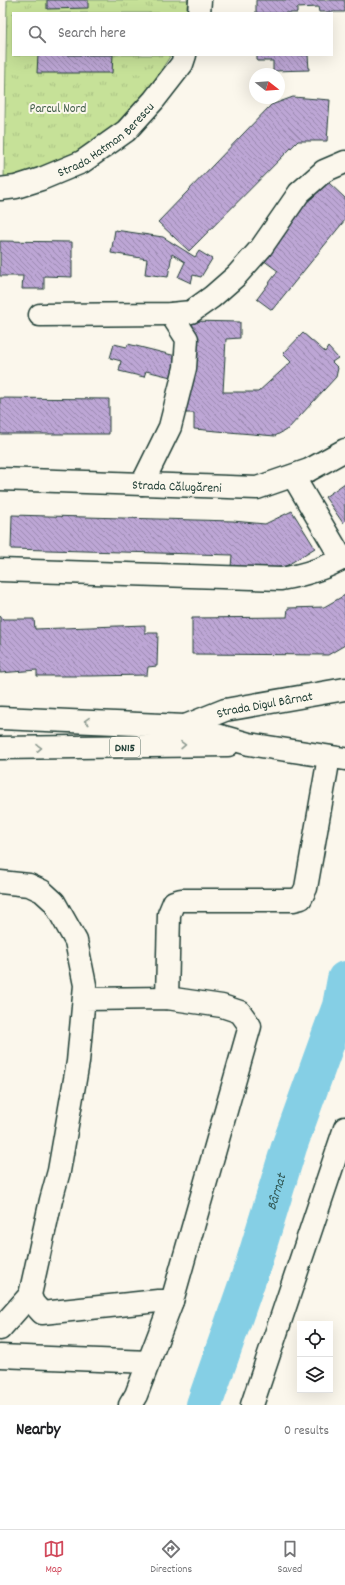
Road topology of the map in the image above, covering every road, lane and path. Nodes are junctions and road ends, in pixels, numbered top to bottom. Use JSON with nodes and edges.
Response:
{"nodes":[{"id":1,"x":200,"y":0,"type":"edge"},
{"id":2,"x":199,"y":12,"type":"edge"},
{"id":3,"x":185,"y":56,"type":"edge"},
{"id":4,"x":345,"y":162,"type":"edge"},
{"id":5,"x":0,"y":189,"type":"edge"},
{"id":6,"x":171,"y":314,"type":"junction"},
{"id":7,"x":40,"y":315,"type":"dead end"},
{"id":8,"x":345,"y":450,"type":"edge"},
{"id":9,"x":293,"y":476,"type":"junction"},
{"id":10,"x":0,"y":479,"type":"edge"},
{"id":11,"x":142,"y":484,"type":"junction"},
{"id":12,"x":343,"y":558,"type":"edge"},
{"id":13,"x":0,"y":570,"type":"edge"},
{"id":14,"x":345,"y":689,"type":"edge"},
{"id":15,"x":0,"y":718,"type":"edge"},
{"id":16,"x":186,"y":726,"type":"junction"},
{"id":17,"x":249,"y":744,"type":"junction"},
{"id":18,"x":84,"y":747,"type":"junction"},
{"id":19,"x":0,"y":748,"type":"edge"},
{"id":20,"x":337,"y":758,"type":"edge"},
{"id":21,"x":0,"y":882,"type":"edge"},
{"id":22,"x":166,"y":998,"type":"junction"},
{"id":23,"x":84,"y":999,"type":"junction"},
{"id":24,"x":345,"y":1128,"type":"edge"},
{"id":25,"x":30,"y":1295,"type":"junction"},
{"id":26,"x":172,"y":1301,"type":"junction"},
{"id":27,"x":0,"y":1329,"type":"edge"},
{"id":28,"x":0,"y":1356,"type":"edge"},
{"id":29,"x":149,"y":1362,"type":"junction"},
{"id":30,"x":130,"y":1405,"type":"edge"},
{"id":31,"x":252,"y":1405,"type":"edge"}],
"edges":[{"from":1,"to":2,"type":"street"},
{"from":3,"to":5,"type":"street","name":"Strada Hatman Berescu"},
{"from":4,"to":6,"type":"street"},
{"from":6,"to":7,"type":"street"},
{"from":6,"to":11,"type":"street"},
{"from":8,"to":9,"type":"street","name":"Strada Călugăreni"},
{"from":9,"to":11,"type":"street","name":"Strada Călugăreni"},
{"from":9,"to":12,"type":"street"},
{"from":10,"to":11,"type":"street","name":"Strada Călugăreni"},
{"from":12,"to":13,"type":"street"},
{"from":14,"to":16,"type":"street","name":"Strada Digul Bârnat"},
{"from":16,"to":15,"type":"street","number":"DN15","one_way":true},
{"from":16,"to":17,"type":"street","number":"DN15"},
{"from":16,"to":18,"type":"street","name":"Strada Digul Bârnat"},
{"from":18,"to":17,"type":"street","number":"DN15","one_way":true},
{"from":17,"to":20,"type":"street","number":"DN15"},
{"from":19,"to":18,"type":"street","number":"DN15","one_way":true},
{"from":20,"to":22,"type":"street"},
{"from":21,"to":23,"type":"street"},
{"from":22,"to":23,"type":"street"},
{"from":22,"to":26,"type":"street"},
{"from":23,"to":25,"type":"street"},
{"from":24,"to":31,"type":"street"},
{"from":25,"to":26,"type":"street"},
{"from":25,"to":27,"type":"street"},
{"from":26,"to":29,"type":"street"},
{"from":28,"to":29,"type":"street"},
{"from":29,"to":30,"type":"street"}]}
